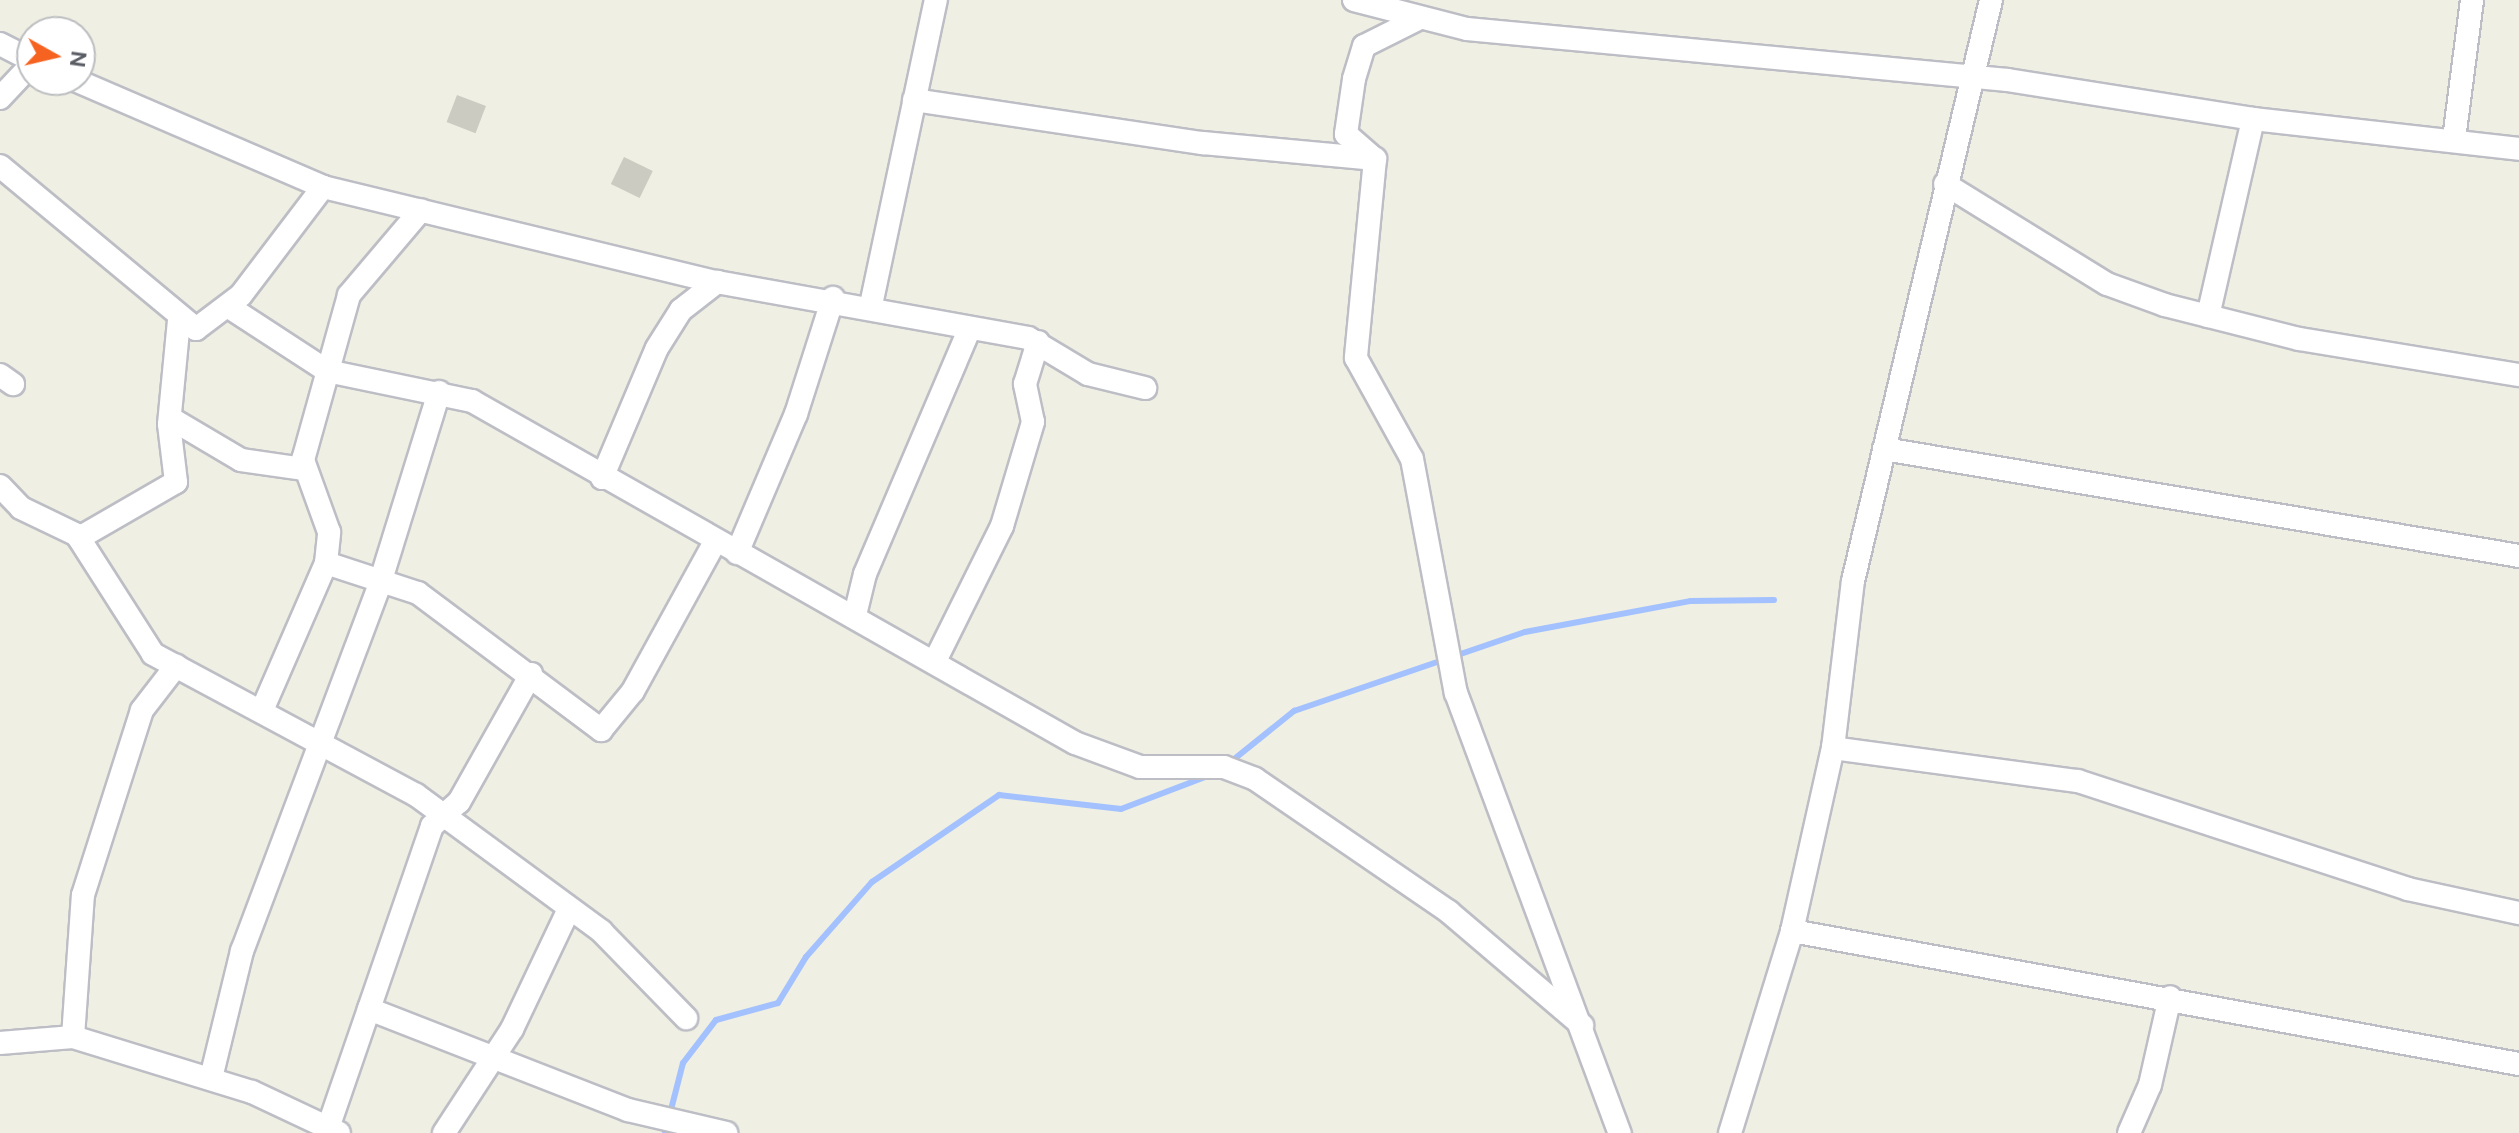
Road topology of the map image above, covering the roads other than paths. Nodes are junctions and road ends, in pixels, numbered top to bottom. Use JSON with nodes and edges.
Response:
{"nodes":[{"id":1,"x":936,"y":0,"type":"edge"},
{"id":2,"x":1354,"y":0,"type":"edge"},
{"id":3,"x":1991,"y":0,"type":"edge"},
{"id":4,"x":2472,"y":0,"type":"edge"},
{"id":5,"x":1416,"y":20,"type":"junction"},
{"id":6,"x":1975,"y":77,"type":"junction"},
{"id":7,"x":16,"y":80,"type":"edge"},
{"id":8,"x":96,"y":89,"type":"edge"},
{"id":9,"x":0,"y":98,"type":"edge"},
{"id":10,"x":914,"y":100,"type":"junction"},
{"id":11,"x":2253,"y":119,"type":"junction"},
{"id":12,"x":2454,"y":139,"type":"junction"},
{"id":13,"x":2519,"y":149,"type":"edge"},
{"id":14,"x":1375,"y":159,"type":"junction"},
{"id":15,"x":0,"y":166,"type":"edge"},
{"id":16,"x":1945,"y":184,"type":"junction"},
{"id":17,"x":323,"y":187,"type":"junction"},
{"id":18,"x":421,"y":210,"type":"junction"},
{"id":19,"x":717,"y":282,"type":"junction"},
{"id":20,"x":833,"y":298,"type":"junction"},
{"id":21,"x":871,"y":305,"type":"junction"},
{"id":22,"x":229,"y":307,"type":"junction"},
{"id":23,"x":2208,"y":316,"type":"junction"},
{"id":24,"x":179,"y":321,"type":"junction"},
{"id":25,"x":970,"y":328,"type":"junction"},
{"id":26,"x":1038,"y":342,"type":"junction"},
{"id":27,"x":327,"y":371,"type":"junction"},
{"id":28,"x":2519,"y":375,"type":"edge"},
{"id":29,"x":1145,"y":388,"type":"dead end"},
{"id":30,"x":439,"y":392,"type":"junction"},
{"id":31,"x":170,"y":418,"type":"junction"},
{"id":32,"x":1884,"y":449,"type":"junction"},
{"id":33,"x":304,"y":469,"type":"junction"},
{"id":34,"x":602,"y":478,"type":"junction"},
{"id":35,"x":0,"y":486,"type":"edge"},
{"id":36,"x":79,"y":538,"type":"junction"},
{"id":37,"x":715,"y":542,"type":"junction"},
{"id":38,"x":737,"y":553,"type":"junction"},
{"id":39,"x":2519,"y":556,"type":"edge"},
{"id":40,"x":326,"y":563,"type":"junction"},
{"id":41,"x":380,"y":583,"type":"junction"},
{"id":42,"x":855,"y":615,"type":"junction"},
{"id":43,"x":935,"y":661,"type":"junction"},
{"id":44,"x":176,"y":666,"type":"junction"},
{"id":45,"x":531,"y":674,"type":"junction"},
{"id":46,"x":263,"y":708,"type":"junction"},
{"id":47,"x":318,"y":745,"type":"junction"},
{"id":48,"x":1833,"y":748,"type":"junction"},
{"id":49,"x":443,"y":814,"type":"junction"},
{"id":50,"x":569,"y":909,"type":"junction"},
{"id":51,"x":2519,"y":913,"type":"edge"},
{"id":52,"x":1792,"y":931,"type":"junction"},
{"id":53,"x":2170,"y":997,"type":"junction"},
{"id":54,"x":369,"y":1009,"type":"junction"},
{"id":55,"x":686,"y":1018,"type":"dead end"},
{"id":56,"x":1582,"y":1025,"type":"junction"},
{"id":57,"x":73,"y":1037,"type":"junction"},
{"id":58,"x":0,"y":1043,"type":"edge"},
{"id":59,"x":492,"y":1056,"type":"junction"},
{"id":60,"x":2519,"y":1064,"type":"edge"},
{"id":61,"x":211,"y":1078,"type":"junction"},
{"id":62,"x":334,"y":1130,"type":"edge"},
{"id":63,"x":444,"y":1133,"type":"edge"},
{"id":64,"x":726,"y":1133,"type":"edge"},
{"id":65,"x":1620,"y":1133,"type":"edge"},
{"id":66,"x":1730,"y":1133,"type":"edge"},
{"id":67,"x":2129,"y":1133,"type":"edge"}],
"edges":[{"from":1,"to":10,"type":"street"},
{"from":2,"to":5,"type":"street"},
{"from":3,"to":6,"type":"street"},
{"from":4,"to":12,"type":"street"},
{"from":5,"to":6,"type":"street"},
{"from":5,"to":14,"type":"street"},
{"from":6,"to":11,"type":"street"},
{"from":6,"to":16,"type":"street"},
{"from":7,"to":9,"type":"street"},
{"from":8,"to":17,"type":"street"},
{"from":10,"to":14,"type":"street"},
{"from":10,"to":21,"type":"street"},
{"from":11,"to":12,"type":"street"},
{"from":11,"to":23,"type":"street"},
{"from":12,"to":13,"type":"street"},
{"from":14,"to":56,"type":"street"},
{"from":15,"to":24,"type":"street"},
{"from":16,"to":23,"type":"street"},
{"from":16,"to":32,"type":"street"},
{"from":17,"to":18,"type":"street"},
{"from":17,"to":22,"type":"street"},
{"from":18,"to":19,"type":"street"},
{"from":18,"to":27,"type":"street"},
{"from":19,"to":20,"type":"street"},
{"from":19,"to":34,"type":"street"},
{"from":20,"to":21,"type":"street"},
{"from":20,"to":38,"type":"street"},
{"from":21,"to":25,"type":"street"},
{"from":22,"to":24,"type":"street"},
{"from":22,"to":27,"type":"street"},
{"from":23,"to":28,"type":"street"},
{"from":24,"to":31,"type":"street"},
{"from":25,"to":26,"type":"street"},
{"from":25,"to":42,"type":"street"},
{"from":26,"to":29,"type":"street"},
{"from":26,"to":43,"type":"street"},
{"from":27,"to":30,"type":"street"},
{"from":27,"to":33,"type":"street"},
{"from":30,"to":34,"type":"street"},
{"from":30,"to":41,"type":"street"},
{"from":31,"to":33,"type":"street"},
{"from":31,"to":36,"type":"street"},
{"from":32,"to":39,"type":"street"},
{"from":32,"to":48,"type":"street"},
{"from":33,"to":40,"type":"street"},
{"from":34,"to":37,"type":"street"},
{"from":35,"to":36,"type":"street"},
{"from":36,"to":44,"type":"street"},
{"from":37,"to":38,"type":"street"},
{"from":37,"to":45,"type":"street"},
{"from":38,"to":42,"type":"street"},
{"from":40,"to":41,"type":"street"},
{"from":40,"to":46,"type":"street"},
{"from":41,"to":45,"type":"street"},
{"from":41,"to":47,"type":"street"},
{"from":42,"to":43,"type":"street"},
{"from":43,"to":56,"type":"street"},
{"from":44,"to":46,"type":"street"},
{"from":44,"to":57,"type":"street"},
{"from":45,"to":49,"type":"street"},
{"from":46,"to":47,"type":"street"},
{"from":47,"to":49,"type":"street"},
{"from":47,"to":61,"type":"street"},
{"from":48,"to":51,"type":"street"},
{"from":48,"to":52,"type":"street"},
{"from":49,"to":50,"type":"street"},
{"from":49,"to":54,"type":"street"},
{"from":50,"to":55,"type":"street"},
{"from":50,"to":59,"type":"street"},
{"from":52,"to":53,"type":"street"},
{"from":52,"to":66,"type":"street"},
{"from":53,"to":60,"type":"street"},
{"from":53,"to":67,"type":"street"},
{"from":54,"to":59,"type":"street"},
{"from":54,"to":62,"type":"street"},
{"from":56,"to":65,"type":"street"},
{"from":57,"to":58,"type":"street"},
{"from":57,"to":61,"type":"street"},
{"from":59,"to":63,"type":"street"},
{"from":59,"to":64,"type":"street"},
{"from":61,"to":62,"type":"street"}]}
